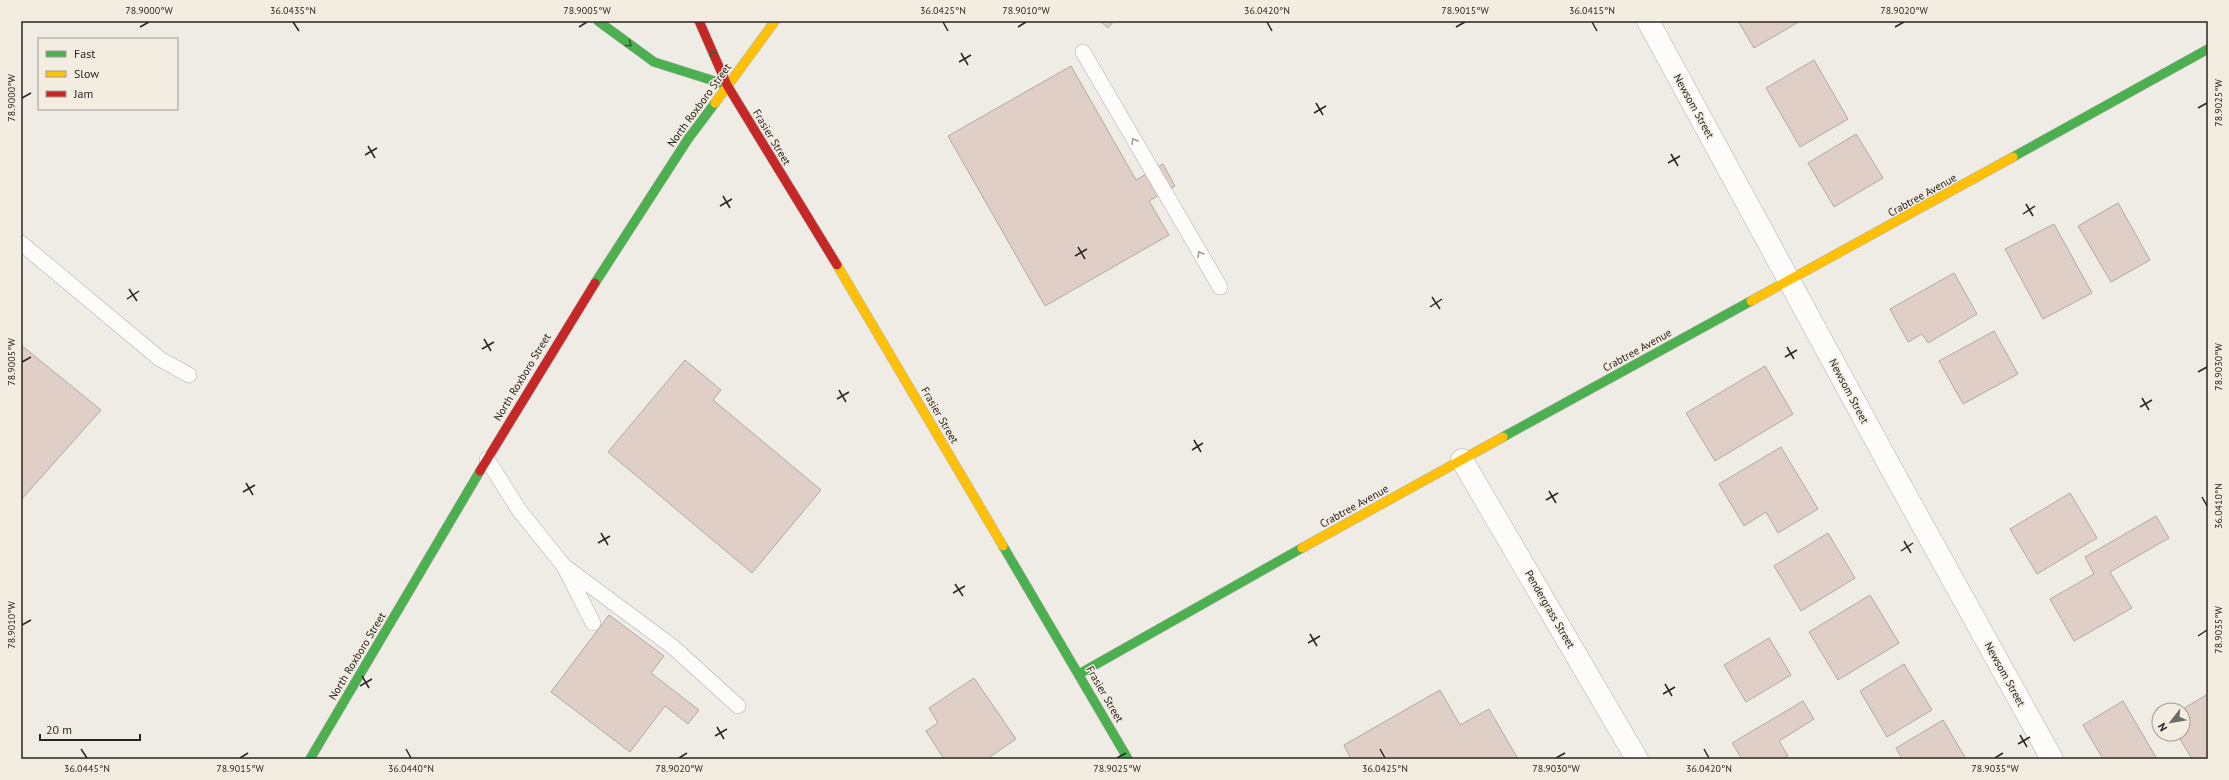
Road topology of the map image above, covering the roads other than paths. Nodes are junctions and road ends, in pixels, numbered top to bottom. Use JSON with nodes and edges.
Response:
{"nodes":[{"id":1,"x":598,"y":21,"type":"edge"},
{"id":2,"x":699,"y":21,"type":"edge"},
{"id":3,"x":775,"y":21,"type":"edge"},
{"id":4,"x":1648,"y":21,"type":"edge"},
{"id":5,"x":2208,"y":49,"type":"edge"},
{"id":6,"x":1083,"y":52,"type":"dead end"},
{"id":7,"x":727,"y":85,"type":"junction"},
{"id":8,"x":21,"y":243,"type":"edge"},
{"id":9,"x":1790,"y":281,"type":"junction"},
{"id":10,"x":1220,"y":287,"type":"dead end"},
{"id":11,"x":189,"y":375,"type":"dead end"},
{"id":12,"x":487,"y":459,"type":"junction"},
{"id":13,"x":1462,"y":460,"type":"junction"},
{"id":14,"x":564,"y":566,"type":"junction"},
{"id":15,"x":593,"y":623,"type":"dead end"},
{"id":16,"x":1079,"y":674,"type":"junction"},
{"id":17,"x":738,"y":706,"type":"dead end"},
{"id":18,"x":310,"y":759,"type":"edge"},
{"id":19,"x":1128,"y":759,"type":"edge"},
{"id":20,"x":1637,"y":759,"type":"edge"},
{"id":21,"x":2052,"y":759,"type":"edge"}],
"edges":[{"from":1,"to":7,"type":"street","one_way":true},
{"from":7,"to":2,"type":"street","name":"Frasier Street","one_way":true},
{"from":3,"to":7,"type":"street","name":"North Roxboro Street"},
{"from":4,"to":9,"type":"street","name":"Newsom Street"},
{"from":5,"to":9,"type":"street","name":"Crabtree Avenue"},
{"from":10,"to":6,"type":"lane","one_way":true},
{"from":7,"to":12,"type":"street","name":"North Roxboro Street"},
{"from":7,"to":16,"type":"street","name":"Frasier Street"},
{"from":8,"to":11,"type":"lane"},
{"from":9,"to":13,"type":"street","name":"Crabtree Avenue"},
{"from":9,"to":21,"type":"street","name":"Newsom Street"},
{"from":12,"to":14,"type":"lane"},
{"from":12,"to":18,"type":"street","name":"North Roxboro Street"},
{"from":13,"to":16,"type":"street","name":"Crabtree Avenue"},
{"from":13,"to":20,"type":"street","name":"Pendergrass Street"},
{"from":14,"to":15,"type":"lane"},
{"from":14,"to":17,"type":"lane"},
{"from":16,"to":19,"type":"street","name":"Frasier Street"}]}
